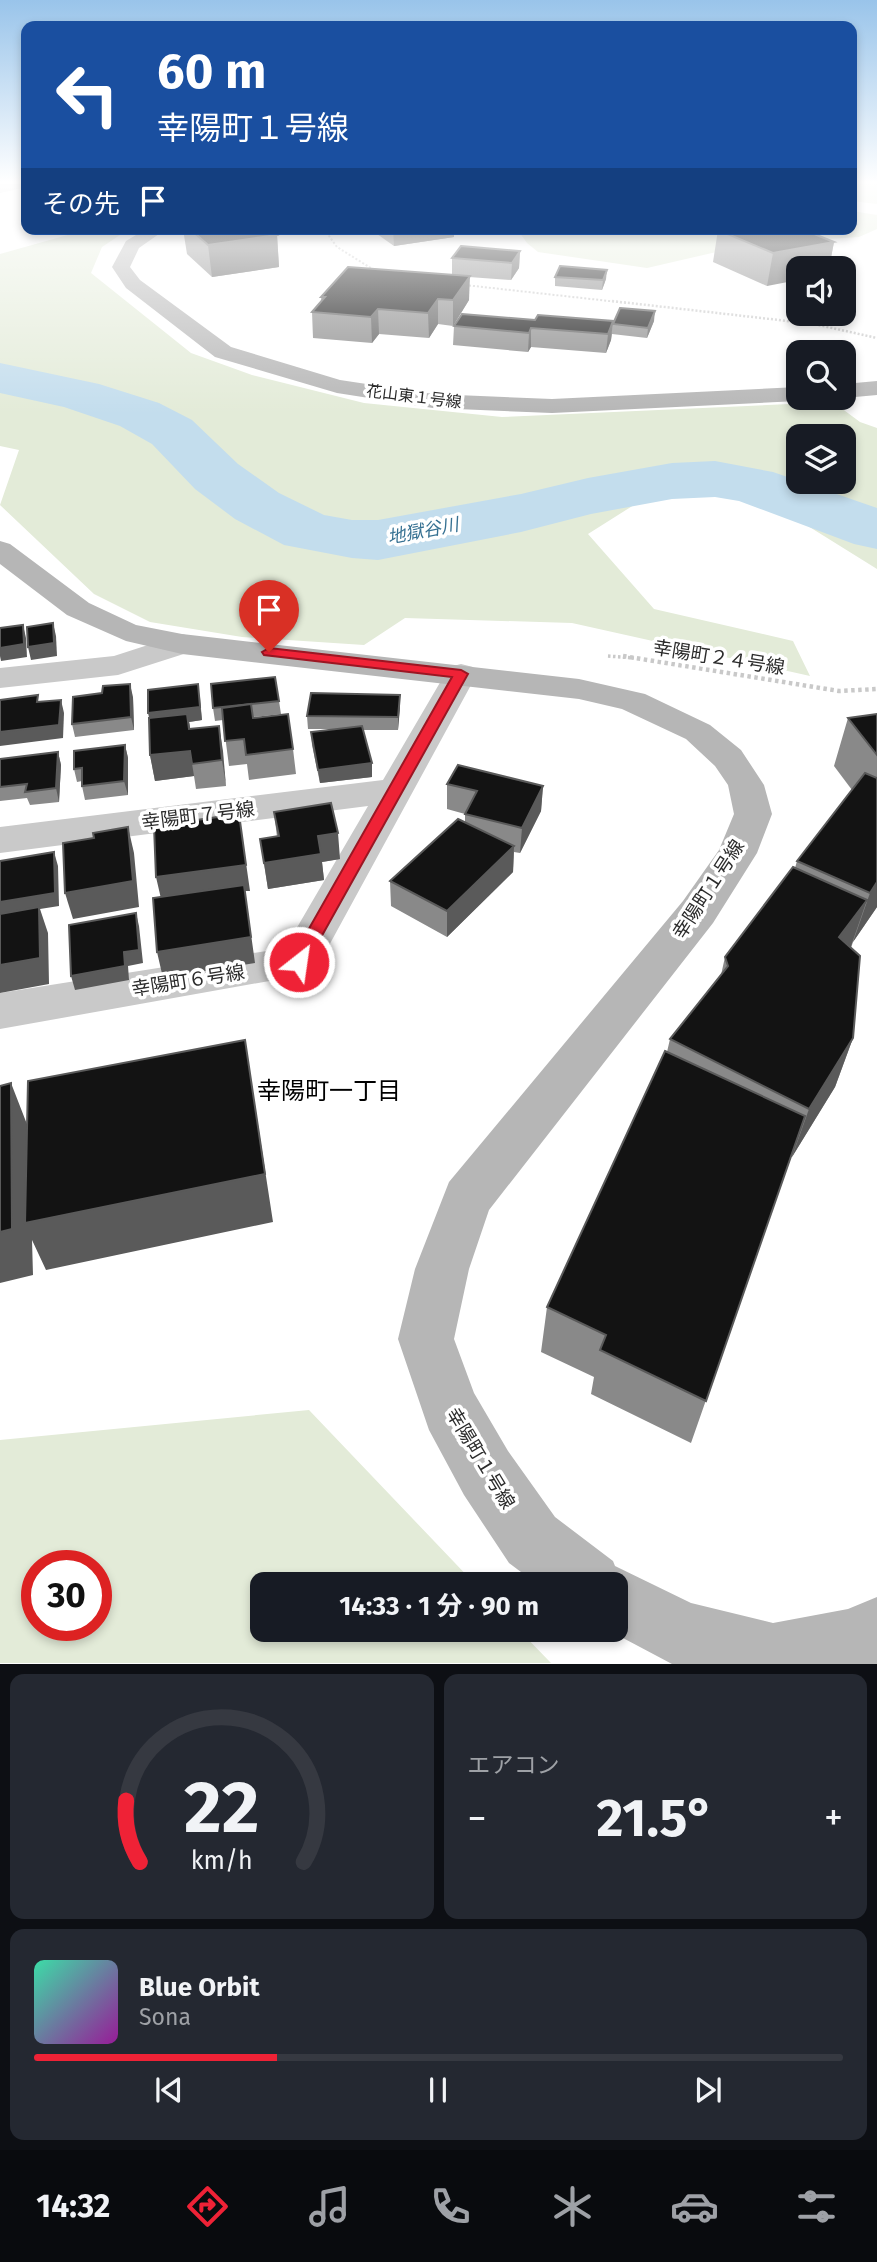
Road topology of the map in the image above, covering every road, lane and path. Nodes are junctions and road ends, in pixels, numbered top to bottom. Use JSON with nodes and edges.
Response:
{"nodes":[{"id":1,"x":125,"y":259,"type":"edge"},
{"id":2,"x":356,"y":259,"type":"edge"},
{"id":3,"x":378,"y":272,"type":"edge"},
{"id":4,"x":461,"y":284,"type":"edge"},
{"id":5,"x":877,"y":338,"type":"edge"},
{"id":6,"x":877,"y":388,"type":"edge"},
{"id":7,"x":856,"y":390,"type":"edge"},
{"id":8,"x":786,"y":395,"type":"edge"},
{"id":9,"x":5,"y":559,"type":"edge"},
{"id":10,"x":182,"y":645,"type":"junction"},
{"id":11,"x":461,"y":674,"type":"junction"},
{"id":12,"x":0,"y":678,"type":"edge"},
{"id":13,"x":579,"y":689,"type":"junction"},
{"id":14,"x":877,"y":689,"type":"edge"},
{"id":15,"x":396,"y":790,"type":"junction"},
{"id":16,"x":0,"y":840,"type":"edge"},
{"id":17,"x":0,"y":1011,"type":"edge"},
{"id":18,"x":574,"y":1572,"type":"edge"},
{"id":19,"x":628,"y":1605,"type":"edge"},
{"id":20,"x":877,"y":1631,"type":"edge"}],
"edges":[{"from":1,"to":8,"type":"street","name":"花山東１号線"},
{"from":2,"to":3,"type":"path"},
{"from":4,"to":5,"type":"path"},
{"from":6,"to":7,"type":"street"},
{"from":9,"to":10,"type":"street","name":"幸陽町１号線"},
{"from":10,"to":11,"type":"street","name":"幸陽町１号線"},
{"from":10,"to":12,"type":"street"},
{"from":11,"to":13,"type":"street","name":"幸陽町１号線"},
{"from":11,"to":15,"type":"street","name":"幸陽町６号線"},
{"from":13,"to":14,"type":"path","name":"幸陽町２４号線"},
{"from":13,"to":18,"type":"street","name":"幸陽町１号線"},
{"from":15,"to":16,"type":"street","name":"幸陽町７号線"},
{"from":15,"to":17,"type":"street","name":"幸陽町６号線"},
{"from":19,"to":20,"type":"street"}]}
